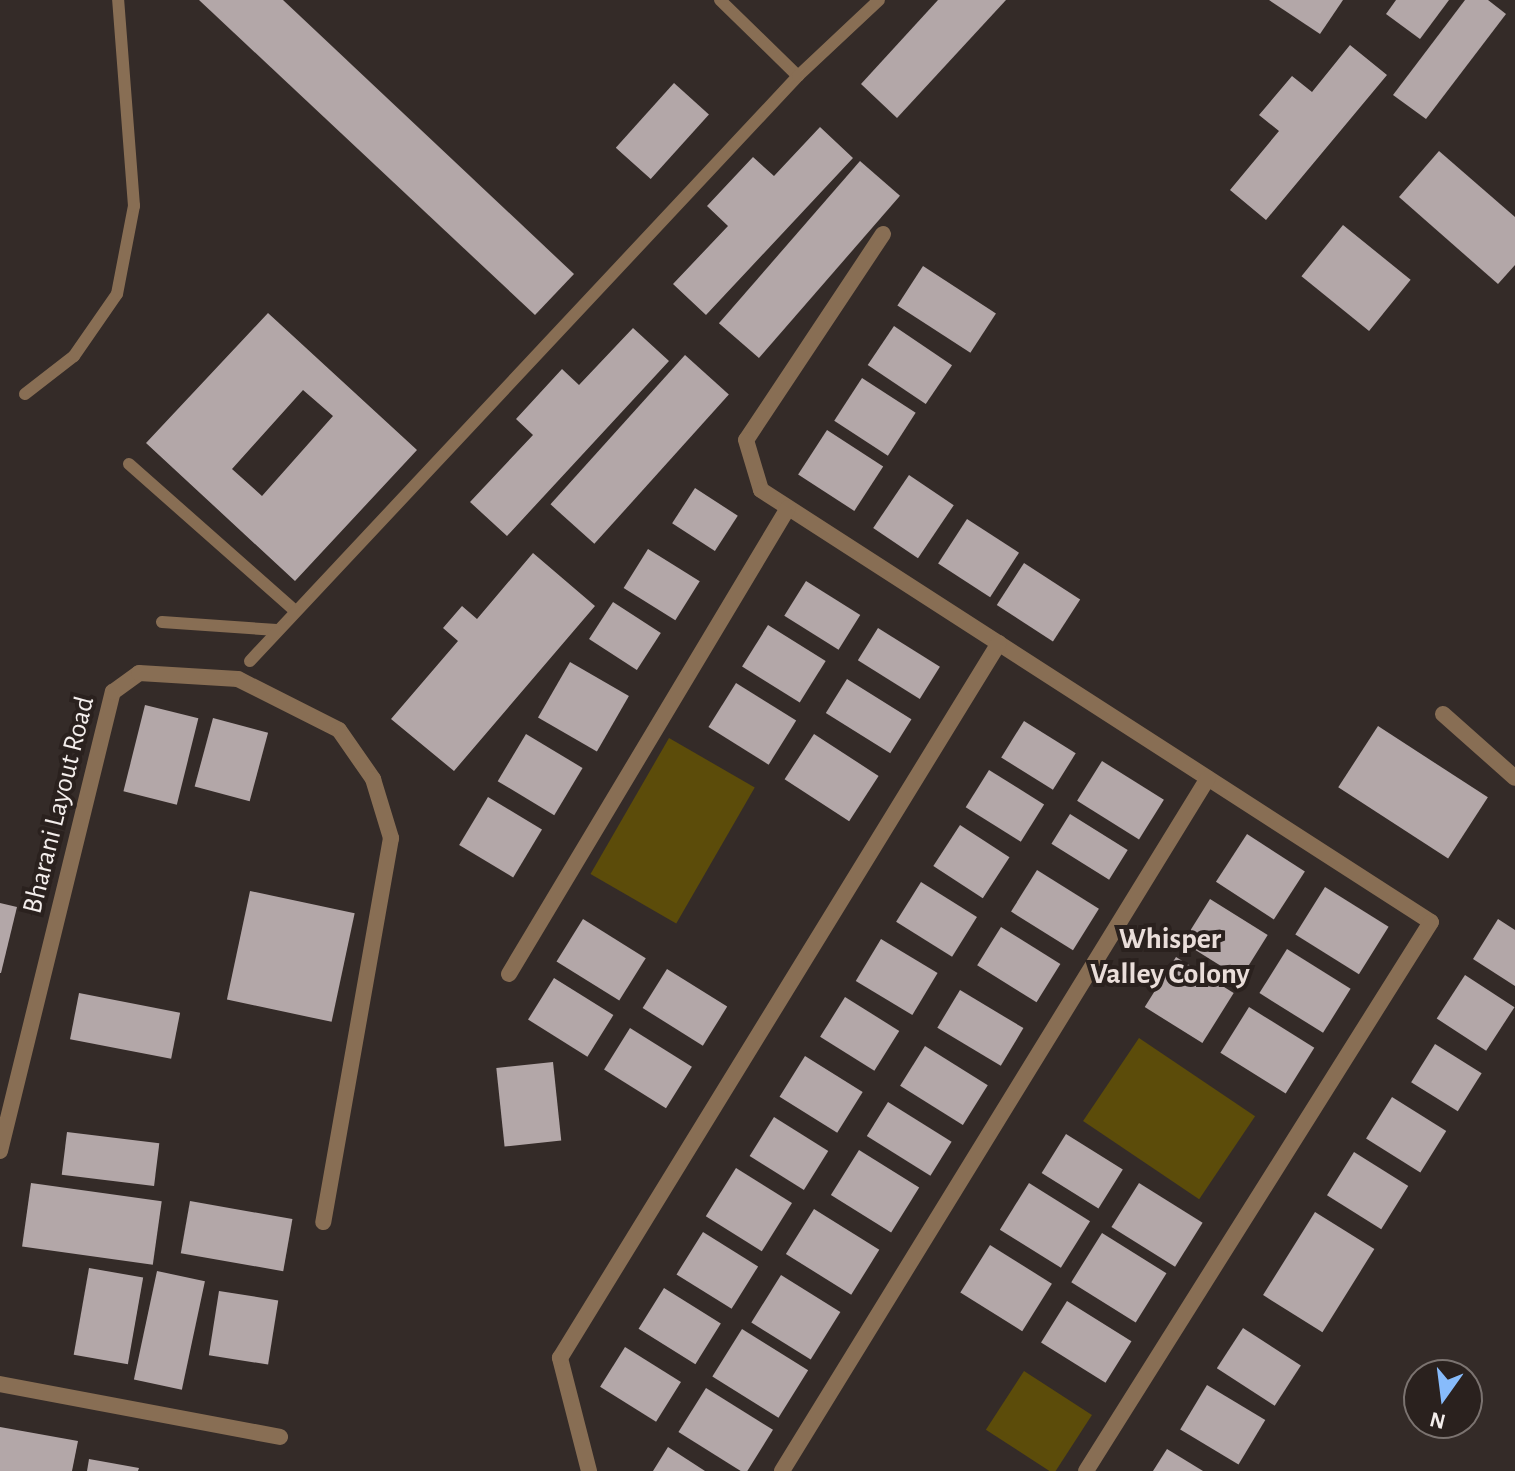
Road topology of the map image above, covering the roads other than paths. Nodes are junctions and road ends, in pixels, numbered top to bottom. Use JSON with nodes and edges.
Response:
{"nodes":[{"id":1,"x":118,"y":0,"type":"edge"},
{"id":2,"x":720,"y":0,"type":"edge"},
{"id":3,"x":879,"y":0,"type":"edge"},
{"id":4,"x":798,"y":76,"type":"junction"},
{"id":5,"x":883,"y":234,"type":"dead end"},
{"id":6,"x":25,"y":394,"type":"dead end"},
{"id":7,"x":129,"y":464,"type":"dead end"},
{"id":8,"x":788,"y":508,"type":"junction"},
{"id":9,"x":295,"y":611,"type":"junction"},
{"id":10,"x":162,"y":622,"type":"dead end"},
{"id":11,"x":277,"y":630,"type":"junction"},
{"id":12,"x":999,"y":643,"type":"junction"},
{"id":13,"x":250,"y":661,"type":"dead end"},
{"id":14,"x":1443,"y":714,"type":"dead end"},
{"id":15,"x":1208,"y":778,"type":"junction"},
{"id":16,"x":1515,"y":778,"type":"edge"},
{"id":17,"x":509,"y":974,"type":"dead end"},
{"id":18,"x":0,"y":1151,"type":"edge"},
{"id":19,"x":323,"y":1222,"type":"dead end"},
{"id":20,"x":0,"y":1384,"type":"edge"},
{"id":21,"x":280,"y":1437,"type":"dead end"},
{"id":22,"x":589,"y":1471,"type":"edge"},
{"id":23,"x":782,"y":1471,"type":"edge"},
{"id":24,"x":1086,"y":1471,"type":"edge"}],
"edges":[{"from":1,"to":6,"type":"lane"},
{"from":2,"to":4,"type":"lane"},
{"from":3,"to":4,"type":"lane"},
{"from":4,"to":9,"type":"lane"},
{"from":5,"to":8,"type":"street"},
{"from":7,"to":9,"type":"lane"},
{"from":8,"to":12,"type":"street"},
{"from":8,"to":17,"type":"street"},
{"from":9,"to":11,"type":"lane"},
{"from":10,"to":11,"type":"lane"},
{"from":11,"to":13,"type":"lane"},
{"from":12,"to":15,"type":"street"},
{"from":12,"to":22,"type":"street"},
{"from":14,"to":16,"type":"street"},
{"from":15,"to":23,"type":"street"},
{"from":15,"to":24,"type":"street"},
{"from":18,"to":19,"type":"street","name":"Bharani Layout Road"},
{"from":20,"to":21,"type":"street"}]}
